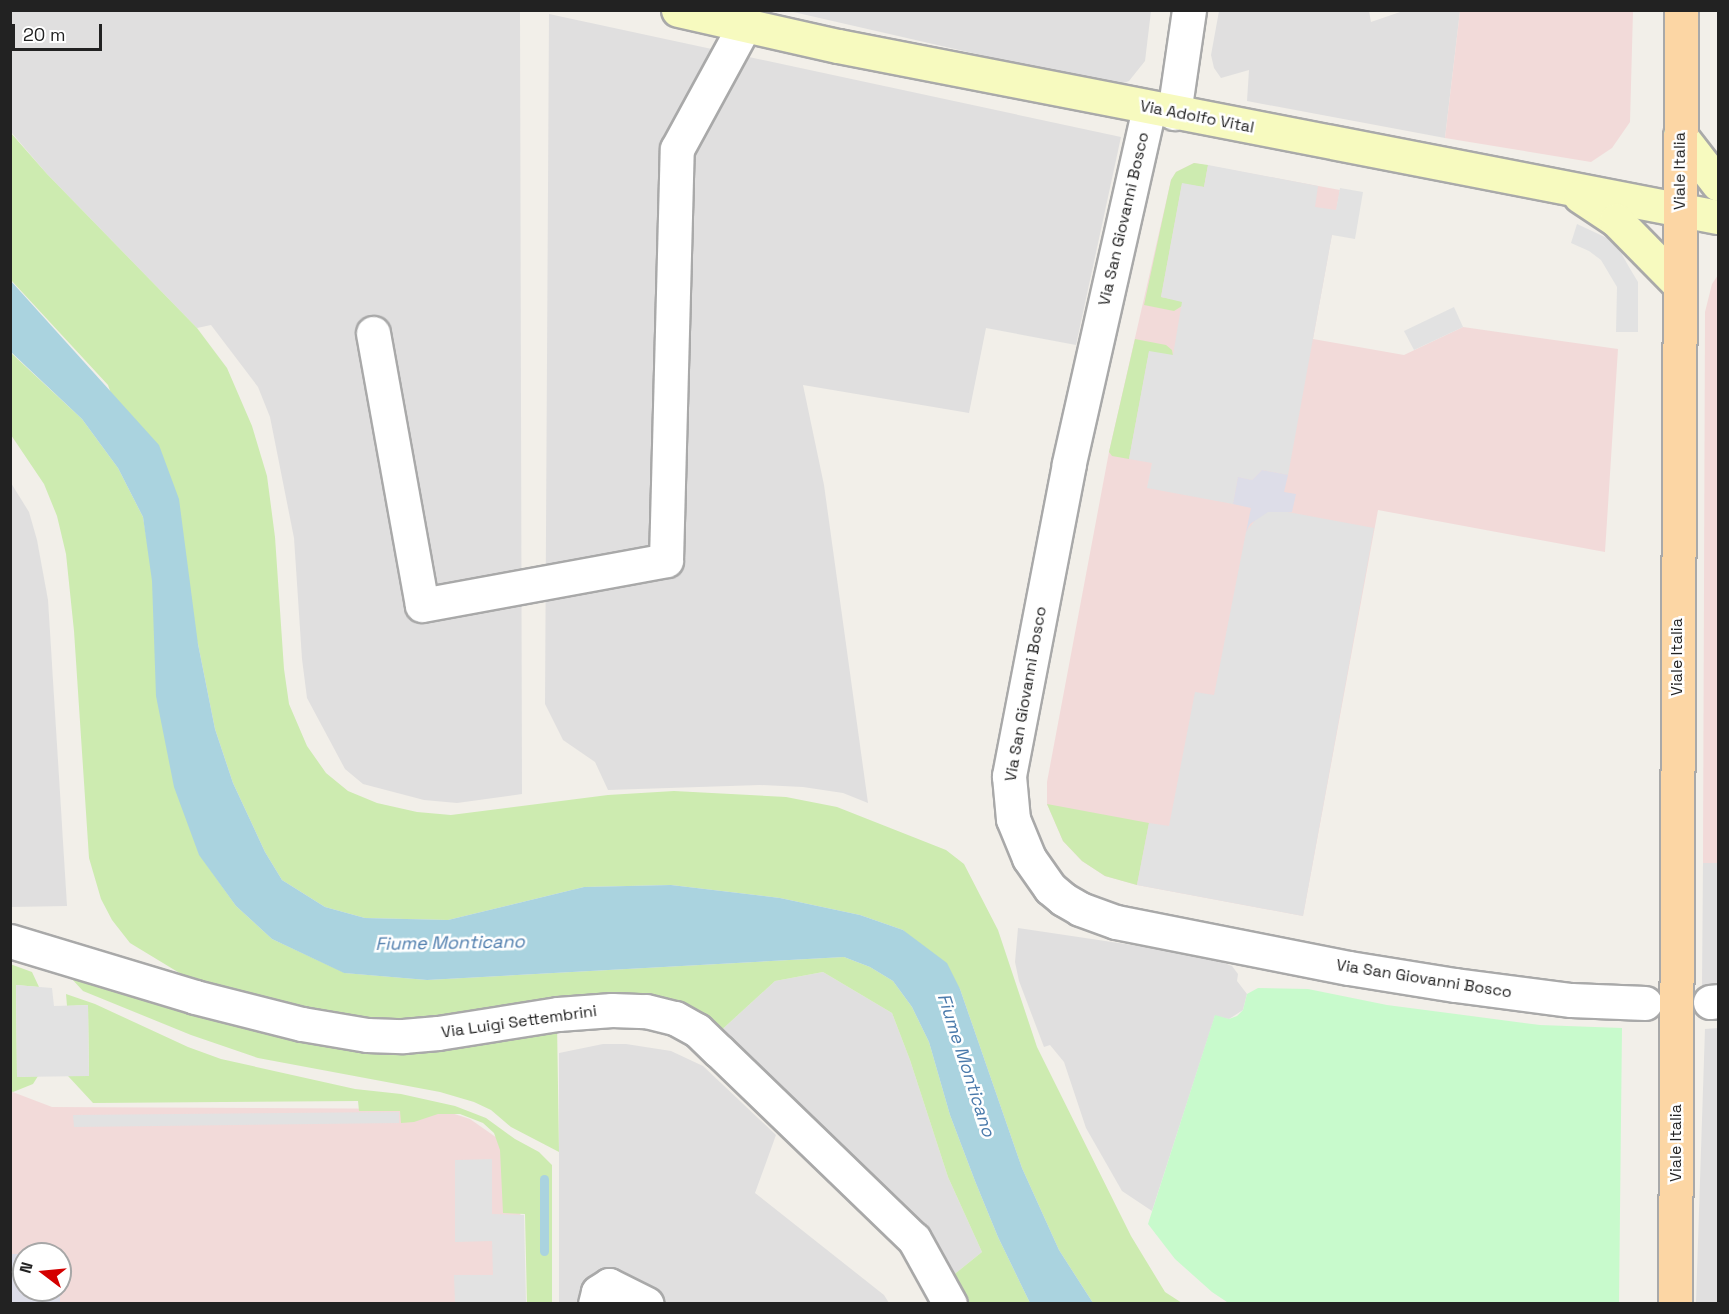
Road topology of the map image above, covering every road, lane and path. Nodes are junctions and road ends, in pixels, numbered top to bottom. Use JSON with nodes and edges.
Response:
{"nodes":[{"id":1,"x":678,"y":10,"type":"edge"},
{"id":2,"x":1189,"y":10,"type":"edge"},
{"id":3,"x":1681,"y":10,"type":"edge"},
{"id":4,"x":744,"y":26,"type":"junction"},
{"id":5,"x":1162,"y":110,"type":"junction"},
{"id":6,"x":1680,"y":135,"type":"junction"},
{"id":7,"x":1719,"y":184,"type":"edge"},
{"id":8,"x":1566,"y":187,"type":"junction"},
{"id":9,"x":1680,"y":209,"type":"junction"},
{"id":10,"x":1719,"y":217,"type":"edge"},
{"id":11,"x":1678,"y":284,"type":"junction"},
{"id":12,"x":373,"y":333,"type":"dead end"},
{"id":13,"x":10,"y":941,"type":"edge"},
{"id":14,"x":1645,"y":1004,"type":"dead end"},
{"id":15,"x":594,"y":1304,"type":"edge"},
{"id":16,"x":647,"y":1304,"type":"edge"},
{"id":17,"x":950,"y":1304,"type":"edge"},
{"id":18,"x":1675,"y":1304,"type":"edge"}],
"edges":[{"from":1,"to":4,"type":"street","name":"Via Adolfo Vital"},
{"from":2,"to":5,"type":"street","name":"Via San Giovanni Bosco"},
{"from":3,"to":6,"type":"main road","name":"Viale Italia"},
{"from":4,"to":5,"type":"street","name":"Via Adolfo Vital"},
{"from":4,"to":12,"type":"street"},
{"from":5,"to":8,"type":"street","name":"Via Adolfo Vital"},
{"from":5,"to":14,"type":"street","name":"Via San Giovanni Bosco"},
{"from":6,"to":7,"type":"street"},
{"from":6,"to":9,"type":"main road","name":"Viale Italia"},
{"from":8,"to":9,"type":"street","name":"Via Adolfo Vital"},
{"from":8,"to":11,"type":"street"},
{"from":9,"to":10,"type":"street","name":"Via Adolfo Vital"},
{"from":9,"to":11,"type":"main road","name":"Viale Italia"},
{"from":11,"to":18,"type":"main road","name":"Viale Italia"},
{"from":13,"to":17,"type":"street","name":"Via Luigi Settembrini"},
{"from":15,"to":16,"type":"street"}]}
